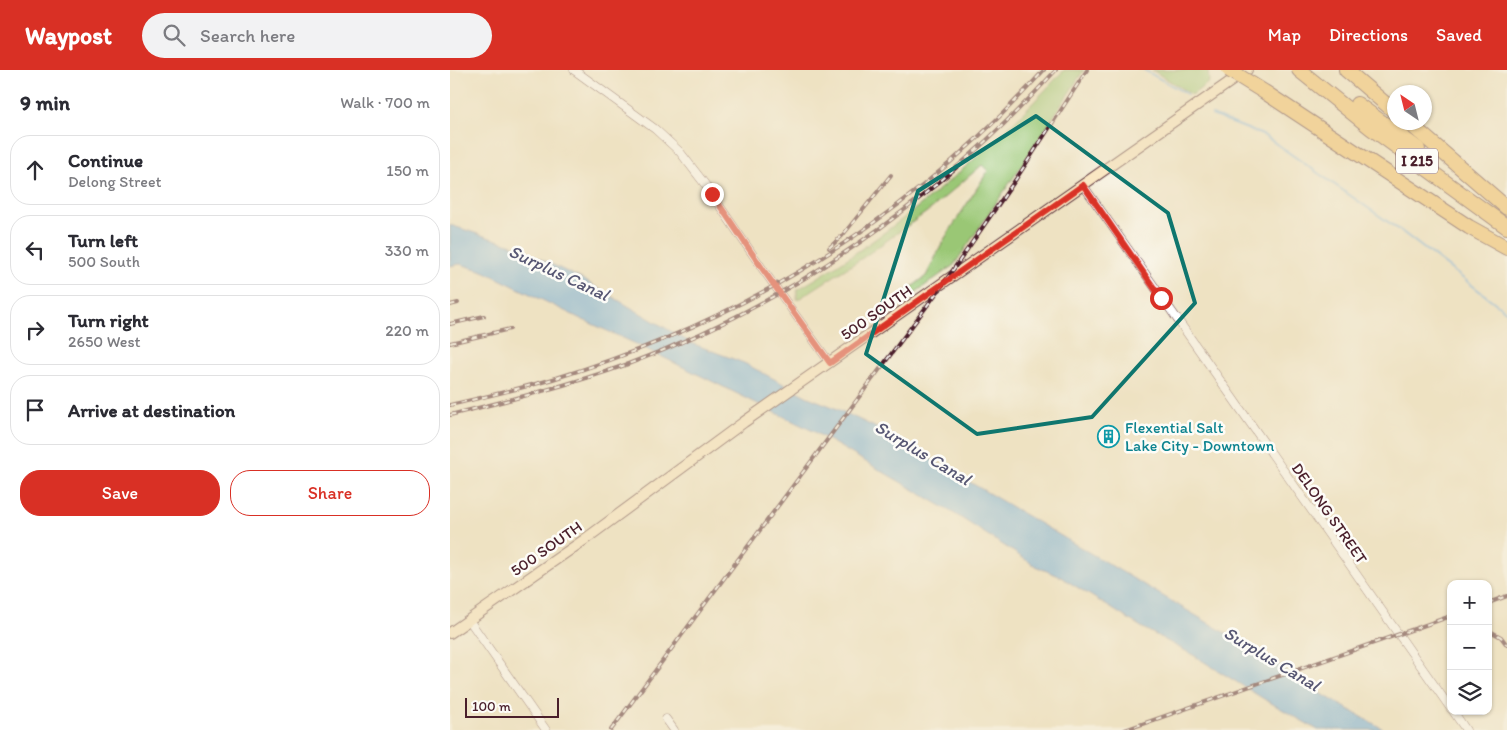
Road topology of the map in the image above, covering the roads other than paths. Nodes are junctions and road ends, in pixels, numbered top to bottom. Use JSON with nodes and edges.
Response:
{"nodes":[{"id":1,"x":574,"y":70,"type":"edge"},
{"id":2,"x":1229,"y":70,"type":"edge"},
{"id":3,"x":1247,"y":70,"type":"edge"},
{"id":4,"x":1299,"y":70,"type":"edge"},
{"id":5,"x":1312,"y":70,"type":"edge"},
{"id":6,"x":1346,"y":70,"type":"edge"},
{"id":7,"x":1387,"y":105,"type":"edge"},
{"id":8,"x":1417,"y":130,"type":"edge"},
{"id":9,"x":1083,"y":185,"type":"junction"},
{"id":10,"x":1507,"y":208,"type":"edge"},
{"id":11,"x":1507,"y":215,"type":"edge"},
{"id":12,"x":1507,"y":227,"type":"edge"},
{"id":13,"x":1507,"y":248,"type":"edge"},
{"id":14,"x":830,"y":363,"type":"junction"},
{"id":15,"x":469,"y":620,"type":"junction"},
{"id":16,"x":450,"y":633,"type":"edge"},
{"id":17,"x":1447,"y":703,"type":"edge"},
{"id":18,"x":1456,"y":715,"type":"edge"},
{"id":19,"x":666,"y":719,"type":"dead end"},
{"id":20,"x":546,"y":730,"type":"edge"},
{"id":21,"x":674,"y":730,"type":"edge"},
{"id":22,"x":1466,"y":730,"type":"edge"}],
"edges":[{"from":1,"to":14,"type":"street"},
{"from":2,"to":13,"type":"highway","bridge":true},
{"from":3,"to":9,"type":"street","name":"500 SOUTH"},
{"from":4,"to":12,"type":"highway","number":"I 215"},
{"from":5,"to":11,"type":"highway","number":"I 215"},
{"from":6,"to":7,"type":"highway"},
{"from":8,"to":10,"type":"highway"},
{"from":9,"to":14,"type":"street","name":"500 SOUTH"},
{"from":9,"to":17,"type":"street","name":"DELONG STREET"},
{"from":14,"to":15,"type":"street","name":"500 SOUTH"},
{"from":15,"to":16,"type":"street","name":"500 SOUTH"},
{"from":15,"to":20,"type":"street"},
{"from":18,"to":22,"type":"street","name":"DELONG STREET"},
{"from":19,"to":21,"type":"street"}]}
